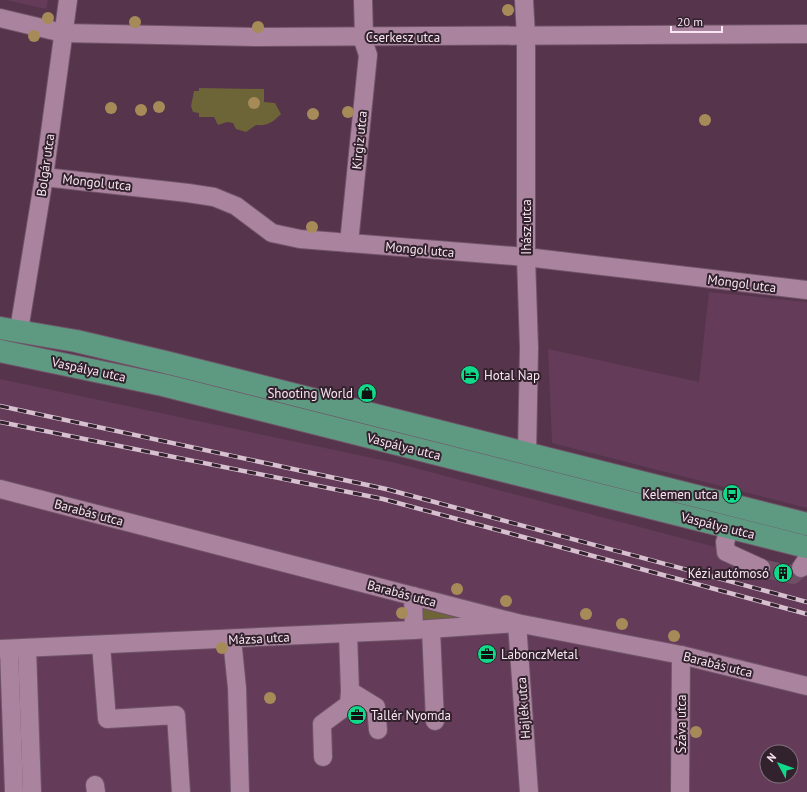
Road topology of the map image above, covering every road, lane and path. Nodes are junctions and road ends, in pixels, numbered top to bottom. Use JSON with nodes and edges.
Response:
{"nodes":[{"id":1,"x":68,"y":0,"type":"edge"},
{"id":2,"x":363,"y":0,"type":"edge"},
{"id":3,"x":524,"y":0,"type":"edge"},
{"id":4,"x":0,"y":18,"type":"edge"},
{"id":5,"x":63,"y":33,"type":"junction"},
{"id":6,"x":807,"y":34,"type":"edge"},
{"id":7,"x":526,"y":36,"type":"junction"},
{"id":8,"x":363,"y":37,"type":"junction"},
{"id":9,"x":44,"y":177,"type":"junction"},
{"id":10,"x":349,"y":243,"type":"junction"},
{"id":11,"x":526,"y":257,"type":"junction"},
{"id":12,"x":807,"y":290,"type":"edge"},
{"id":13,"x":9,"y":329,"type":"edge"},
{"id":14,"x":7,"y":352,"type":"edge"},
{"id":15,"x":527,"y":454,"type":"junction"},
{"id":16,"x":522,"y":476,"type":"junction"},
{"id":17,"x":0,"y":489,"type":"edge"},
{"id":18,"x":807,"y":524,"type":"edge"},
{"id":19,"x":730,"y":528,"type":"junction"},
{"id":20,"x":807,"y":548,"type":"edge"},
{"id":21,"x":761,"y":568,"type":"tunnel mouth"},
{"id":22,"x":413,"y":596,"type":"junction"},
{"id":23,"x":517,"y":623,"type":"junction"},
{"id":24,"x":422,"y":630,"type":"junction"},
{"id":25,"x":348,"y":633,"type":"junction"},
{"id":26,"x":232,"y":639,"type":"junction"},
{"id":27,"x":101,"y":645,"type":"junction"},
{"id":28,"x":12,"y":649,"type":"edge"},
{"id":29,"x":681,"y":655,"type":"junction"},
{"id":30,"x":807,"y":686,"type":"edge"},
{"id":31,"x":350,"y":691,"type":"junction"},
{"id":32,"x":435,"y":721,"type":"dead end"},
{"id":33,"x":378,"y":730,"type":"dead end"},
{"id":34,"x":323,"y":757,"type":"dead end"},
{"id":35,"x":14,"y":792,"type":"edge"},
{"id":36,"x":32,"y":792,"type":"edge"},
{"id":37,"x":181,"y":792,"type":"edge"},
{"id":38,"x":240,"y":792,"type":"edge"},
{"id":39,"x":529,"y":792,"type":"edge"},
{"id":40,"x":680,"y":792,"type":"edge"}],
"edges":[{"from":1,"to":5,"type":"street","name":"Bolgár utca"},
{"from":2,"to":8,"type":"street","name":"Kirgiz utca"},
{"from":3,"to":7,"type":"street","name":"Ihász utca"},
{"from":4,"to":5,"type":"street","name":"Cserkesz utca"},
{"from":5,"to":8,"type":"street","name":"Cserkesz utca"},
{"from":5,"to":9,"type":"street","name":"Bolgár utca"},
{"from":6,"to":7,"type":"street","name":"Cserkesz utca"},
{"from":7,"to":8,"type":"street","name":"Cserkesz utca"},
{"from":7,"to":11,"type":"street","name":"Ihász utca"},
{"from":8,"to":10,"type":"street","name":"Kirgiz utca"},
{"from":9,"to":10,"type":"street","name":"Mongol utca"},
{"from":9,"to":13,"type":"street","name":"Bolgár utca"},
{"from":10,"to":11,"type":"street","name":"Mongol utca"},
{"from":11,"to":12,"type":"street","name":"Mongol utca"},
{"from":11,"to":15,"type":"street","name":"Ihász utca"},
{"from":13,"to":14,"type":"main road"},
{"from":13,"to":15,"type":"main road","name":"Vaspálya utca"},
{"from":14,"to":16,"type":"main road","name":"Vaspálya utca"},
{"from":15,"to":16,"type":"main road"},
{"from":15,"to":18,"type":"main road","name":"Vaspálya utca"},
{"from":16,"to":19,"type":"main road","name":"Vaspálya utca"},
{"from":17,"to":22,"type":"street","name":"Barabás utca"},
{"from":19,"to":20,"type":"main road","name":"Vaspálya utca"},
{"from":19,"to":21,"type":"street"},
{"from":22,"to":23,"type":"street","name":"Barabás utca"},
{"from":22,"to":24,"type":"street"},
{"from":23,"to":24,"type":"street","name":"Mázsa utca"},
{"from":23,"to":29,"type":"street","name":"Barabás utca"},
{"from":23,"to":39,"type":"street","name":"Hajlék utca"},
{"from":24,"to":25,"type":"street","name":"Mázsa utca"},
{"from":24,"to":32,"type":"street"},
{"from":25,"to":26,"type":"street","name":"Mázsa utca"},
{"from":25,"to":31,"type":"street"},
{"from":26,"to":27,"type":"street","name":"Mázsa utca"},
{"from":26,"to":38,"type":"street"},
{"from":27,"to":28,"type":"street","name":"Mázsa utca"},
{"from":27,"to":37,"type":"street"},
{"from":28,"to":35,"type":"street"},
{"from":28,"to":36,"type":"street"},
{"from":29,"to":30,"type":"street","name":"Barabás utca"},
{"from":29,"to":40,"type":"street","name":"Száva utca"},
{"from":31,"to":33,"type":"street"},
{"from":31,"to":34,"type":"street"}]}
